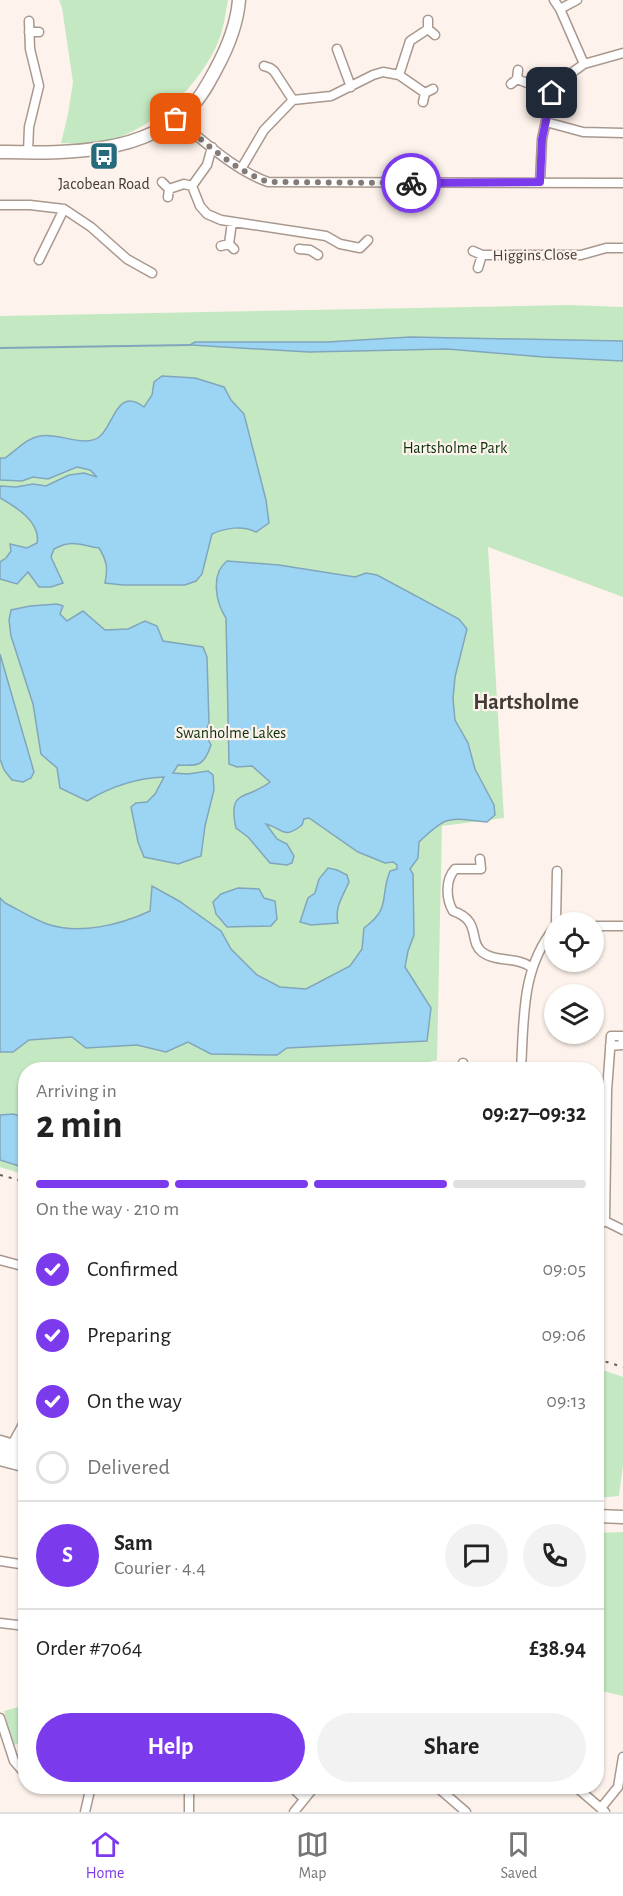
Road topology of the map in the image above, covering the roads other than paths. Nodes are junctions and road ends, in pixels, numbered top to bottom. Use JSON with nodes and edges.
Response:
{"nodes":[{"id":1,"x":239,"y":0,"type":"edge"},
{"id":2,"x":554,"y":0,"type":"edge"},
{"id":3,"x":577,"y":0,"type":"edge"},
{"id":4,"x":560,"y":9,"type":"junction"},
{"id":5,"x":428,"y":20,"type":"dead end"},
{"id":6,"x":29,"y":21,"type":"dead end"},
{"id":7,"x":336,"y":47,"type":"dead end"},
{"id":8,"x":623,"y":53,"type":"edge"},
{"id":9,"x":584,"y":64,"type":"junction"},
{"id":10,"x":270,"y":65,"type":"dead end"},
{"id":11,"x":399,"y":75,"type":"junction"},
{"id":12,"x":516,"y":78,"type":"dead end"},
{"id":13,"x":351,"y":87,"type":"junction"},
{"id":14,"x":552,"y":93,"type":"junction"},
{"id":15,"x":427,"y":94,"type":"dead end"},
{"id":16,"x":293,"y":100,"type":"junction"},
{"id":17,"x":176,"y":119,"type":"junction"},
{"id":18,"x":546,"y":122,"type":"junction"},
{"id":19,"x":623,"y":133,"type":"edge"},
{"id":20,"x":212,"y":147,"type":"junction"},
{"id":21,"x":0,"y":152,"type":"edge"},
{"id":22,"x":28,"y":152,"type":"junction"},
{"id":23,"x":241,"y":169,"type":"junction"},
{"id":24,"x":162,"y":182,"type":"dead end"},
{"id":25,"x":540,"y":182,"type":"junction"},
{"id":26,"x":623,"y":183,"type":"edge"},
{"id":27,"x":192,"y":186,"type":"junction"},
{"id":28,"x":0,"y":205,"type":"edge"},
{"id":29,"x":64,"y":209,"type":"junction"},
{"id":30,"x":232,"y":222,"type":"junction"},
{"id":31,"x":314,"y":233,"type":"junction"},
{"id":32,"x":368,"y":240,"type":"dead end"},
{"id":33,"x":228,"y":246,"type":"dead end"},
{"id":34,"x":623,"y":248,"type":"edge"},
{"id":35,"x":299,"y":249,"type":"dead end"},
{"id":36,"x":473,"y":251,"type":"dead end"},
{"id":37,"x":482,"y":255,"type":"junction"},
{"id":38,"x":39,"y":260,"type":"dead end"},
{"id":39,"x":478,"y":268,"type":"dead end"},
{"id":40,"x":152,"y":273,"type":"dead end"},
{"id":41,"x":480,"y":859,"type":"dead end"},
{"id":42,"x":557,"y":872,"type":"dead end"},
{"id":43,"x":555,"y":912,"type":"edge"},
{"id":44,"x":604,"y":926,"type":"edge"},
{"id":45,"x":623,"y":926,"type":"edge"},
{"id":46,"x":544,"y":940,"type":"edge"},
{"id":47,"x":531,"y":967,"type":"junction"},
{"id":48,"x":610,"y":1046,"type":"dead end"},
{"id":49,"x":522,"y":1062,"type":"edge"},
{"id":50,"x":607,"y":1091,"type":"joint"},
{"id":51,"x":604,"y":1157,"type":"edge"},
{"id":52,"x":604,"y":1224,"type":"edge"},
{"id":53,"x":623,"y":1230,"type":"edge"},
{"id":54,"x":0,"y":1260,"type":"edge"},
{"id":55,"x":18,"y":1265,"type":"edge"},
{"id":56,"x":604,"y":1516,"type":"edge"},
{"id":57,"x":623,"y":1517,"type":"edge"},
{"id":58,"x":0,"y":1561,"type":"edge"},
{"id":59,"x":18,"y":1564,"type":"edge"},
{"id":60,"x":0,"y":1623,"type":"edge"},
{"id":61,"x":18,"y":1625,"type":"edge"},
{"id":62,"x":0,"y":1718,"type":"edge"},
{"id":63,"x":623,"y":1757,"type":"edge"},
{"id":64,"x":18,"y":1766,"type":"edge"},
{"id":65,"x":89,"y":1794,"type":"edge"},
{"id":66,"x":189,"y":1794,"type":"edge"},
{"id":67,"x":299,"y":1794,"type":"edge"},
{"id":68,"x":308,"y":1794,"type":"edge"},
{"id":69,"x":445,"y":1794,"type":"edge"},
{"id":70,"x":584,"y":1794,"type":"edge"},
{"id":71,"x":304,"y":1799,"type":"junction"},
{"id":72,"x":603,"y":1810,"type":"edge"},
{"id":73,"x":84,"y":1812,"type":"edge"},
{"id":74,"x":189,"y":1812,"type":"edge"},
{"id":75,"x":294,"y":1812,"type":"edge"},
{"id":76,"x":466,"y":1812,"type":"edge"}],
"edges":[{"from":1,"to":17,"type":"street"},
{"from":2,"to":4,"type":"street"},
{"from":3,"to":4,"type":"street"},
{"from":4,"to":9,"type":"street"},
{"from":5,"to":11,"type":"street"},
{"from":6,"to":22,"type":"street"},
{"from":7,"to":13,"type":"street"},
{"from":8,"to":9,"type":"street"},
{"from":9,"to":14,"type":"street"},
{"from":10,"to":16,"type":"street"},
{"from":11,"to":13,"type":"street"},
{"from":11,"to":15,"type":"street"},
{"from":12,"to":14,"type":"street"},
{"from":13,"to":16,"type":"street"},
{"from":14,"to":18,"type":"street"},
{"from":16,"to":23,"type":"street"},
{"from":17,"to":20,"type":"street"},
{"from":17,"to":22,"type":"street"},
{"from":18,"to":19,"type":"street"},
{"from":18,"to":25,"type":"street"},
{"from":20,"to":23,"type":"street"},
{"from":20,"to":27,"type":"street"},
{"from":21,"to":22,"type":"street"},
{"from":23,"to":25,"type":"street"},
{"from":24,"to":27,"type":"street"},
{"from":25,"to":26,"type":"street"},
{"from":27,"to":30,"type":"street"},
{"from":28,"to":29,"type":"street"},
{"from":29,"to":38,"type":"street"},
{"from":29,"to":40,"type":"street"},
{"from":30,"to":31,"type":"street"},
{"from":30,"to":33,"type":"street"},
{"from":31,"to":32,"type":"street"},
{"from":31,"to":35,"type":"street"},
{"from":34,"to":37,"type":"street","name":"Higgins Close"},
{"from":36,"to":37,"type":"street","name":"Higgins Close"},
{"from":37,"to":39,"type":"street","name":"Higgins Close"},
{"from":41,"to":47,"type":"street"},
{"from":42,"to":43,"type":"street"},
{"from":44,"to":45,"type":"street"},
{"from":46,"to":47,"type":"street"},
{"from":47,"to":49,"type":"street"},
{"from":48,"to":50,"type":"street"},
{"from":50,"to":51,"type":"street"},
{"from":52,"to":53,"type":"street"},
{"from":54,"to":55,"type":"street"},
{"from":56,"to":57,"type":"street"},
{"from":58,"to":59,"type":"street"},
{"from":60,"to":61,"type":"street"},
{"from":62,"to":64,"type":"street"},
{"from":63,"to":72,"type":"street"},
{"from":65,"to":73,"type":"street"},
{"from":66,"to":74,"type":"street"},
{"from":67,"to":71,"type":"street"},
{"from":68,"to":71,"type":"street"},
{"from":69,"to":76,"type":"street"},
{"from":70,"to":72,"type":"street"},
{"from":71,"to":75,"type":"street"}]}
